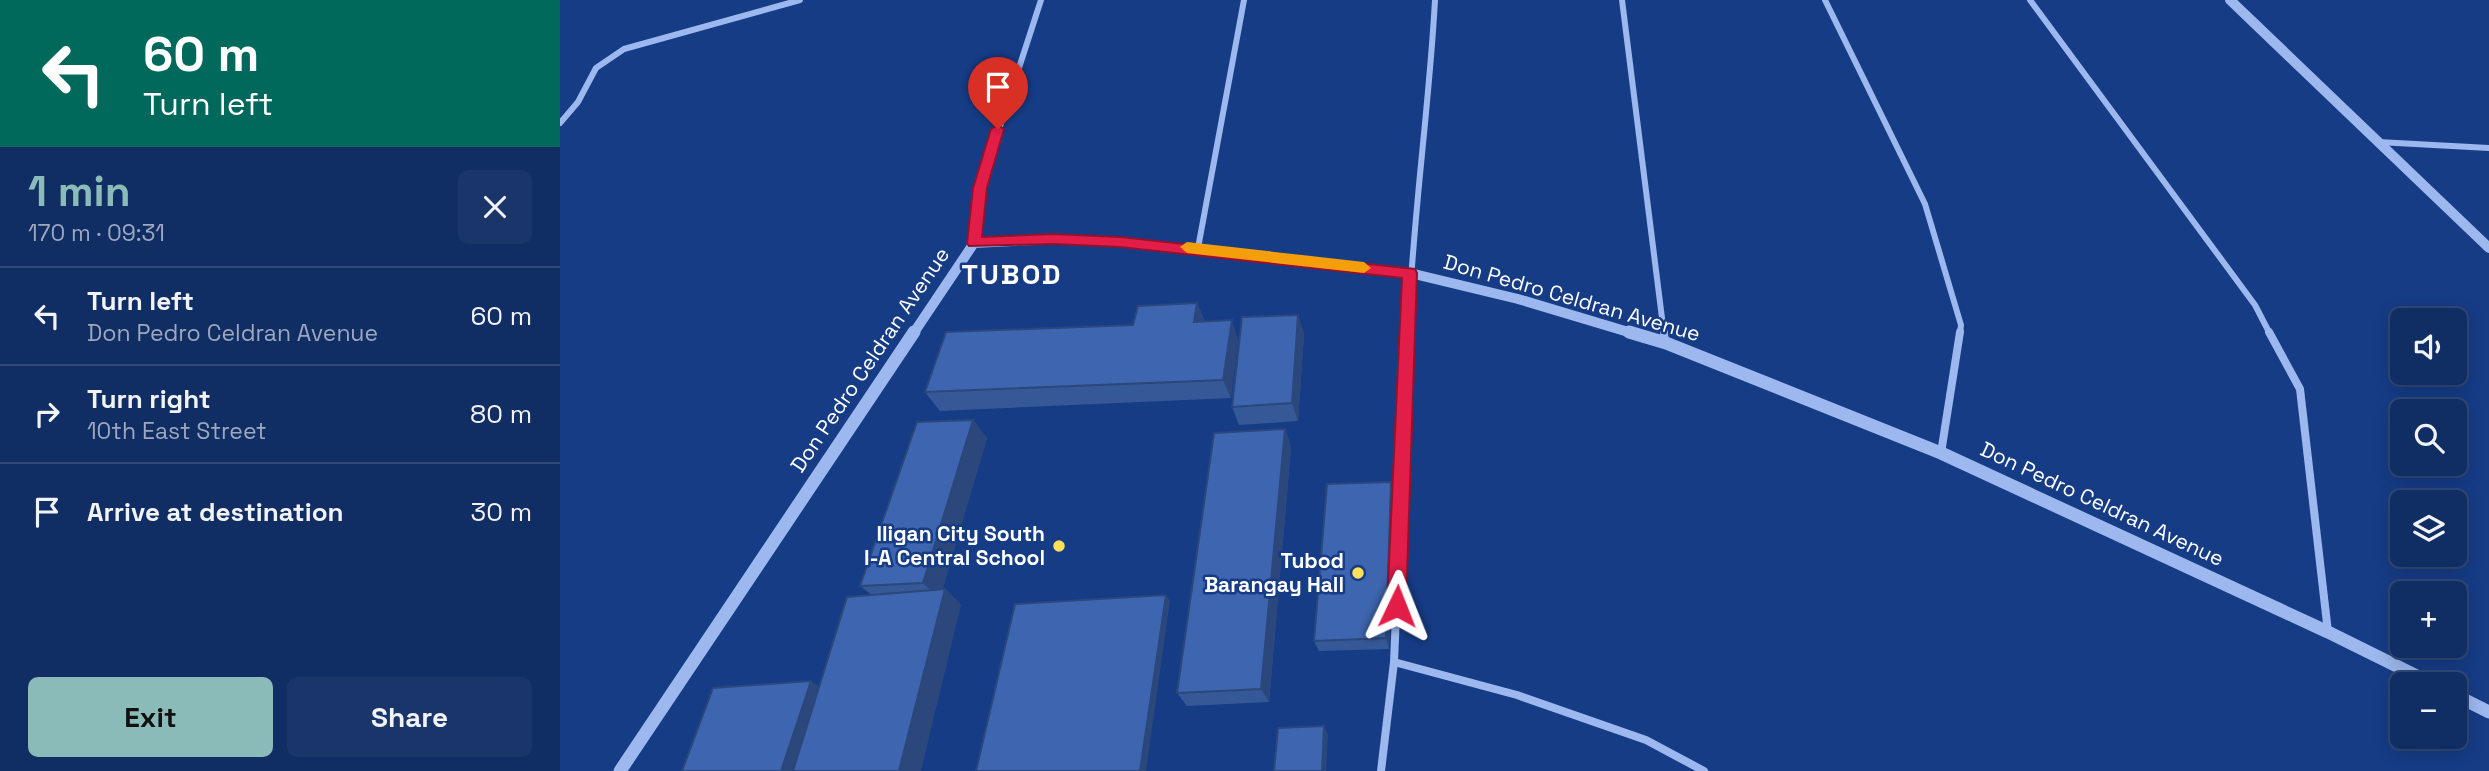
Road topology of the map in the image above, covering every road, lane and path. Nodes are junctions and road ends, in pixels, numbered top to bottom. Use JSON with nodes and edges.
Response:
{"nodes":[{"id":1,"x":800,"y":0,"type":"edge"},
{"id":2,"x":1041,"y":0,"type":"edge"},
{"id":3,"x":1244,"y":0,"type":"edge"},
{"id":4,"x":1435,"y":0,"type":"edge"},
{"id":5,"x":1622,"y":0,"type":"edge"},
{"id":6,"x":1825,"y":0,"type":"edge"},
{"id":7,"x":2030,"y":0,"type":"edge"},
{"id":8,"x":2230,"y":0,"type":"edge"},
{"id":9,"x":560,"y":123,"type":"edge"},
{"id":10,"x":2377,"y":142,"type":"junction"},
{"id":11,"x":2489,"y":148,"type":"edge"},
{"id":12,"x":974,"y":243,"type":"junction"},
{"id":13,"x":1198,"y":248,"type":"junction"},
{"id":14,"x":2489,"y":248,"type":"edge"},
{"id":15,"x":1410,"y":273,"type":"junction"},
{"id":16,"x":1666,"y":343,"type":"junction"},
{"id":17,"x":1941,"y":453,"type":"junction"},
{"id":18,"x":2328,"y":632,"type":"junction"},
{"id":19,"x":1394,"y":662,"type":"junction"},
{"id":20,"x":2409,"y":672,"type":"edge"},
{"id":21,"x":2467,"y":701,"type":"edge"},
{"id":22,"x":2489,"y":712,"type":"edge"},
{"id":23,"x":620,"y":771,"type":"edge"},
{"id":24,"x":1381,"y":771,"type":"edge"},
{"id":25,"x":1704,"y":771,"type":"edge"}],
"edges":[{"from":1,"to":9,"type":"street"},
{"from":2,"to":12,"type":"street"},
{"from":3,"to":13,"type":"street"},
{"from":4,"to":15,"type":"street"},
{"from":5,"to":16,"type":"street"},
{"from":6,"to":17,"type":"street"},
{"from":7,"to":18,"type":"street"},
{"from":8,"to":10,"type":"street"},
{"from":10,"to":11,"type":"street"},
{"from":10,"to":14,"type":"street"},
{"from":12,"to":13,"type":"street","name":"Don Pedro Celdran Avenue"},
{"from":12,"to":23,"type":"street","name":"Don Pedro Celdran Avenue"},
{"from":13,"to":15,"type":"street","name":"Don Pedro Celdran Avenue"},
{"from":15,"to":16,"type":"street","name":"Don Pedro Celdran Avenue"},
{"from":15,"to":19,"type":"street"},
{"from":16,"to":17,"type":"street","name":"Don Pedro Celdran Avenue"},
{"from":17,"to":18,"type":"street","name":"Don Pedro Celdran Avenue"},
{"from":18,"to":20,"type":"street","name":"Don Pedro Celdran Avenue"},
{"from":19,"to":24,"type":"street"},
{"from":19,"to":25,"type":"street"},
{"from":21,"to":22,"type":"street"}]}
